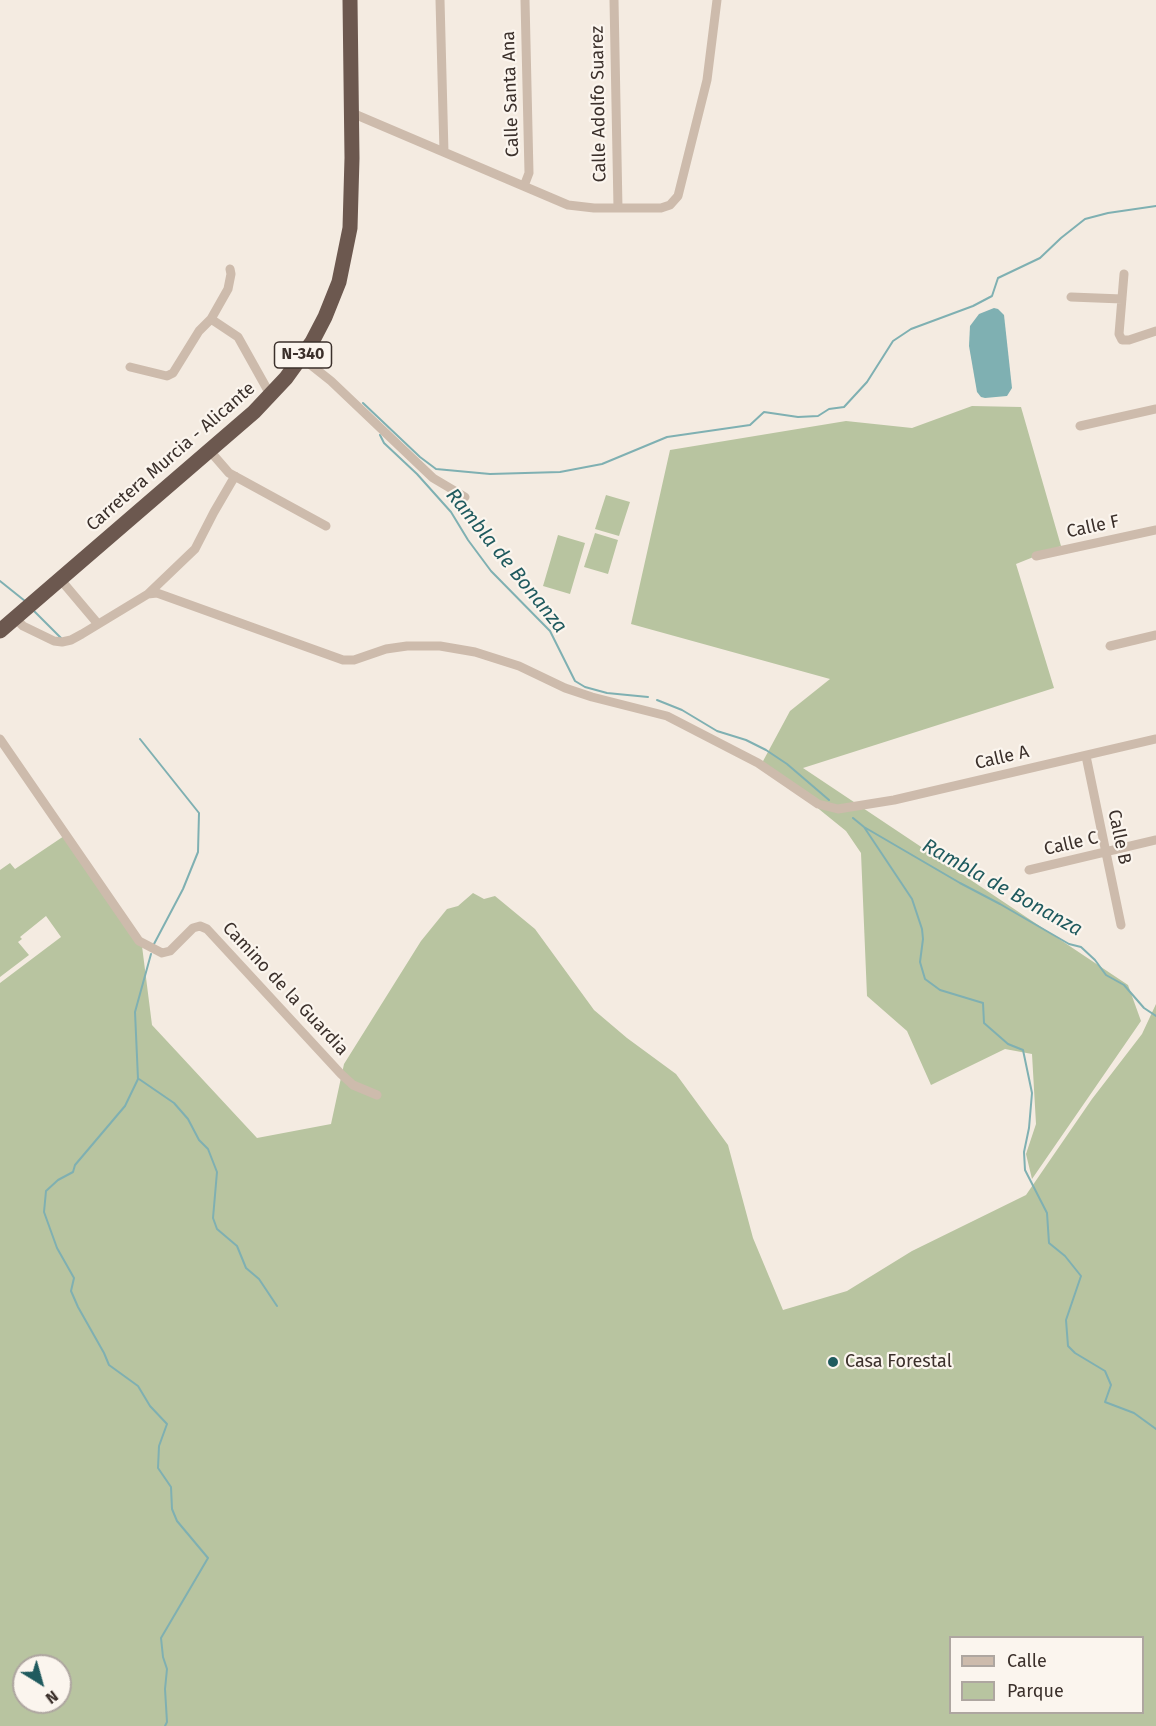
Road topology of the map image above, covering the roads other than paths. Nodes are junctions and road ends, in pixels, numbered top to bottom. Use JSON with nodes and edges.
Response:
{"nodes":[{"id":1,"x":350,"y":0,"type":"edge"},
{"id":2,"x":440,"y":0,"type":"edge"},
{"id":3,"x":525,"y":0,"type":"edge"},
{"id":4,"x":614,"y":0,"type":"edge"},
{"id":5,"x":717,"y":0,"type":"edge"},
{"id":6,"x":351,"y":113,"type":"junction"},
{"id":7,"x":444,"y":152,"type":"junction"},
{"id":8,"x":525,"y":186,"type":"junction"},
{"id":9,"x":618,"y":208,"type":"junction"},
{"id":10,"x":230,"y":269,"type":"dead end"},
{"id":11,"x":1124,"y":274,"type":"dead end"},
{"id":12,"x":1071,"y":297,"type":"dead end"},
{"id":13,"x":1122,"y":299,"type":"junction"},
{"id":14,"x":212,"y":319,"type":"junction"},
{"id":15,"x":1156,"y":331,"type":"edge"},
{"id":16,"x":302,"y":358,"type":"junction"},
{"id":17,"x":130,"y":367,"type":"dead end"},
{"id":18,"x":271,"y":396,"type":"junction"},
{"id":19,"x":1156,"y":410,"type":"edge"},
{"id":20,"x":1080,"y":426,"type":"dead end"},
{"id":21,"x":209,"y":450,"type":"junction"},
{"id":22,"x":235,"y":476,"type":"junction"},
{"id":23,"x":465,"y":498,"type":"dead end"},
{"id":24,"x":327,"y":526,"type":"dead end"},
{"id":25,"x":1156,"y":530,"type":"edge"},
{"id":26,"x":1036,"y":556,"type":"dead end"},
{"id":27,"x":60,"y":579,"type":"junction"},
{"id":28,"x":148,"y":594,"type":"junction"},
{"id":29,"x":19,"y":615,"type":"junction"},
{"id":30,"x":98,"y":624,"type":"junction"},
{"id":31,"x":0,"y":631,"type":"edge"},
{"id":32,"x":1156,"y":635,"type":"edge"},
{"id":33,"x":1110,"y":646,"type":"dead end"},
{"id":34,"x":0,"y":739,"type":"edge"},
{"id":35,"x":1156,"y":739,"type":"edge"},
{"id":36,"x":1086,"y":756,"type":"junction"},
{"id":37,"x":1156,"y":840,"type":"edge"},
{"id":38,"x":1106,"y":853,"type":"junction"},
{"id":39,"x":1029,"y":870,"type":"dead end"},
{"id":40,"x":1121,"y":924,"type":"dead end"},
{"id":41,"x":377,"y":1095,"type":"dead end"}],
"edges":[{"from":1,"to":6,"type":"highway","name":"Carretera Murcia - Alicante","number":"N-340"},
{"from":2,"to":7,"type":"street"},
{"from":3,"to":8,"type":"street","name":"Calle Santa Ana"},
{"from":4,"to":9,"type":"street","name":"Calle Adolfo Suarez"},
{"from":5,"to":9,"type":"street"},
{"from":6,"to":7,"type":"street"},
{"from":6,"to":16,"type":"highway","name":"Carretera Murcia - Alicante","number":"N-340"},
{"from":7,"to":8,"type":"street"},
{"from":8,"to":9,"type":"street"},
{"from":10,"to":14,"type":"street"},
{"from":11,"to":13,"type":"street"},
{"from":12,"to":13,"type":"street"},
{"from":13,"to":15,"type":"street"},
{"from":14,"to":17,"type":"street"},
{"from":14,"to":18,"type":"street"},
{"from":16,"to":18,"type":"highway","name":"Carretera Murcia - Alicante","number":"N-340"},
{"from":16,"to":23,"type":"street"},
{"from":18,"to":21,"type":"highway","name":"Carretera Murcia - Alicante","number":"N-340"},
{"from":19,"to":20,"type":"street"},
{"from":21,"to":22,"type":"street"},
{"from":21,"to":27,"type":"highway","name":"Carretera Murcia - Alicante","number":"N-340"},
{"from":22,"to":24,"type":"street"},
{"from":22,"to":28,"type":"street"},
{"from":25,"to":26,"type":"street","name":"Calle F"},
{"from":27,"to":29,"type":"highway","name":"Carretera Murcia - Alicante","number":"N-340"},
{"from":27,"to":30,"type":"street"},
{"from":28,"to":30,"type":"street"},
{"from":28,"to":36,"type":"street","name":"Calle A"},
{"from":29,"to":30,"type":"street"},
{"from":29,"to":31,"type":"highway","name":"Carretera Murcia - Alicante","number":"N-340"},
{"from":32,"to":33,"type":"street"},
{"from":34,"to":41,"type":"street","name":"Camino de la Guardia"},
{"from":35,"to":36,"type":"street","name":"Calle A"},
{"from":36,"to":38,"type":"street","name":"Calle B"},
{"from":37,"to":38,"type":"street","name":"Calle C"},
{"from":38,"to":39,"type":"street","name":"Calle C"},
{"from":38,"to":40,"type":"street","name":"Calle B"}]}
